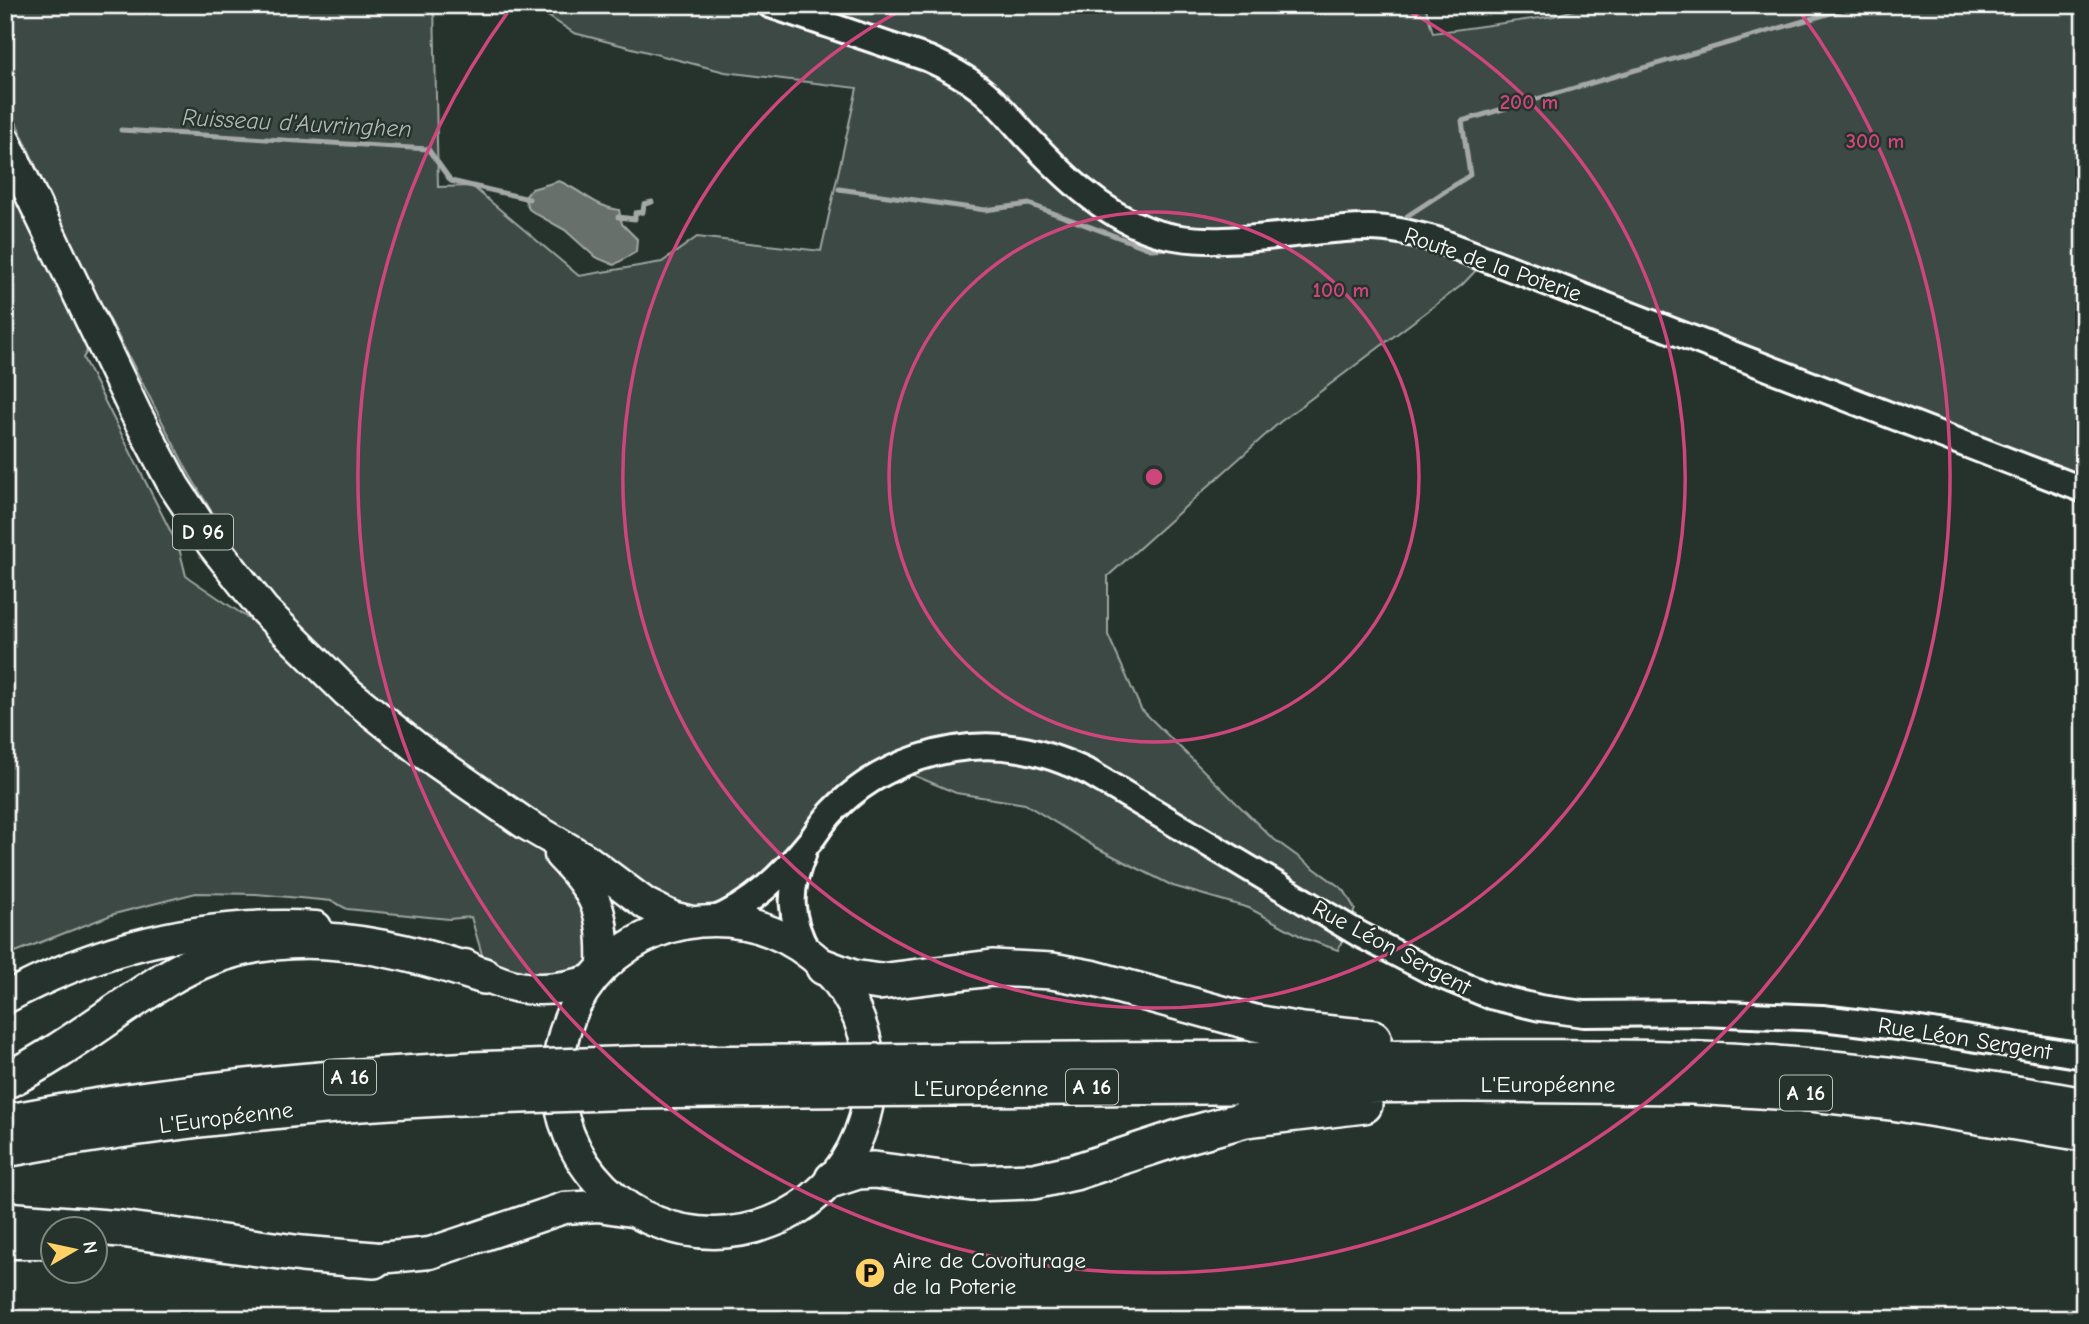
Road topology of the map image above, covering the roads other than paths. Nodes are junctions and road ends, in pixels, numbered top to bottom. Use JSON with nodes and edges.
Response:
{"nodes":[{"id":1,"x":771,"y":5,"type":"edge"},
{"id":2,"x":5,"y":141,"type":"edge"},
{"id":3,"x":2084,"y":490,"type":"edge"},
{"id":4,"x":526,"y":824,"type":"junction"},
{"id":5,"x":809,"y":842,"type":"junction"},
{"id":6,"x":701,"y":921,"type":"junction"},
{"id":7,"x":816,"y":960,"type":"junction"},
{"id":8,"x":597,"y":973,"type":"junction"},
{"id":9,"x":484,"y":976,"type":"junction"},
{"id":10,"x":5,"y":998,"type":"edge"},
{"id":11,"x":2084,"y":1056,"type":"edge"},
{"id":12,"x":1713,"y":1061,"type":"junction"},
{"id":13,"x":953,"y":1075,"type":"junction"},
{"id":14,"x":5,"y":1081,"type":"edge"},
{"id":15,"x":467,"y":1083,"type":"junction"},
{"id":16,"x":1526,"y":1084,"type":"junction"},
{"id":17,"x":2084,"y":1106,"type":"edge"},
{"id":18,"x":5,"y":1123,"type":"edge"},
{"id":19,"x":2084,"y":1133,"type":"edge"},
{"id":20,"x":5,"y":1149,"type":"edge"},
{"id":21,"x":833,"y":1179,"type":"junction"},
{"id":22,"x":634,"y":1212,"type":"junction"},
{"id":23,"x":5,"y":1220,"type":"edge"},
{"id":24,"x":5,"y":1243,"type":"edge"},
{"id":25,"x":38,"y":1243,"type":"edge"},
{"id":26,"x":108,"y":1244,"type":"edge"},
{"id":27,"x":374,"y":1260,"type":"junction"}],
"edges":[{"from":1,"to":3,"type":"street","name":"Route de la Poterie"},
{"from":2,"to":4,"type":"main road","number":"D 96"},
{"from":4,"to":6,"type":"main road","number":"D 96"},
{"from":4,"to":8,"type":"main road","number":"D 96"},
{"from":5,"to":6,"type":"street"},
{"from":5,"to":7,"type":"street"},
{"from":5,"to":11,"type":"street","name":"Rue Léon Sergent"},
{"from":6,"to":7,"type":"main road"},
{"from":6,"to":8,"type":"main road"},
{"from":7,"to":12,"type":"highway"},
{"from":7,"to":21,"type":"main road"},
{"from":8,"to":9,"type":"main road"},
{"from":8,"to":22,"type":"main road"},
{"from":9,"to":10,"type":"main road"},
{"from":9,"to":14,"type":"highway"},
{"from":12,"to":13,"type":"highway","name":"L'Européenne","number":"A 16"},
{"from":12,"to":17,"type":"highway","name":"L'Européenne","number":"A 16"},
{"from":13,"to":15,"type":"highway","name":"L'Européenne","number":"A 16","bridge":true},
{"from":13,"to":16,"type":"highway","name":"L'Européenne","number":"A 16"},
{"from":15,"to":18,"type":"highway","name":"L'Européenne","number":"A 16"},
{"from":15,"to":20,"type":"highway","name":"L'Européenne","number":"A 16"},
{"from":16,"to":19,"type":"highway","name":"L'Européenne","number":"A 16"},
{"from":16,"to":21,"type":"highway"},
{"from":21,"to":22,"type":"main road"},
{"from":22,"to":27,"type":"main road"},
{"from":23,"to":27,"type":"highway"},
{"from":24,"to":25,"type":"main road"},
{"from":26,"to":27,"type":"main road"}]}
